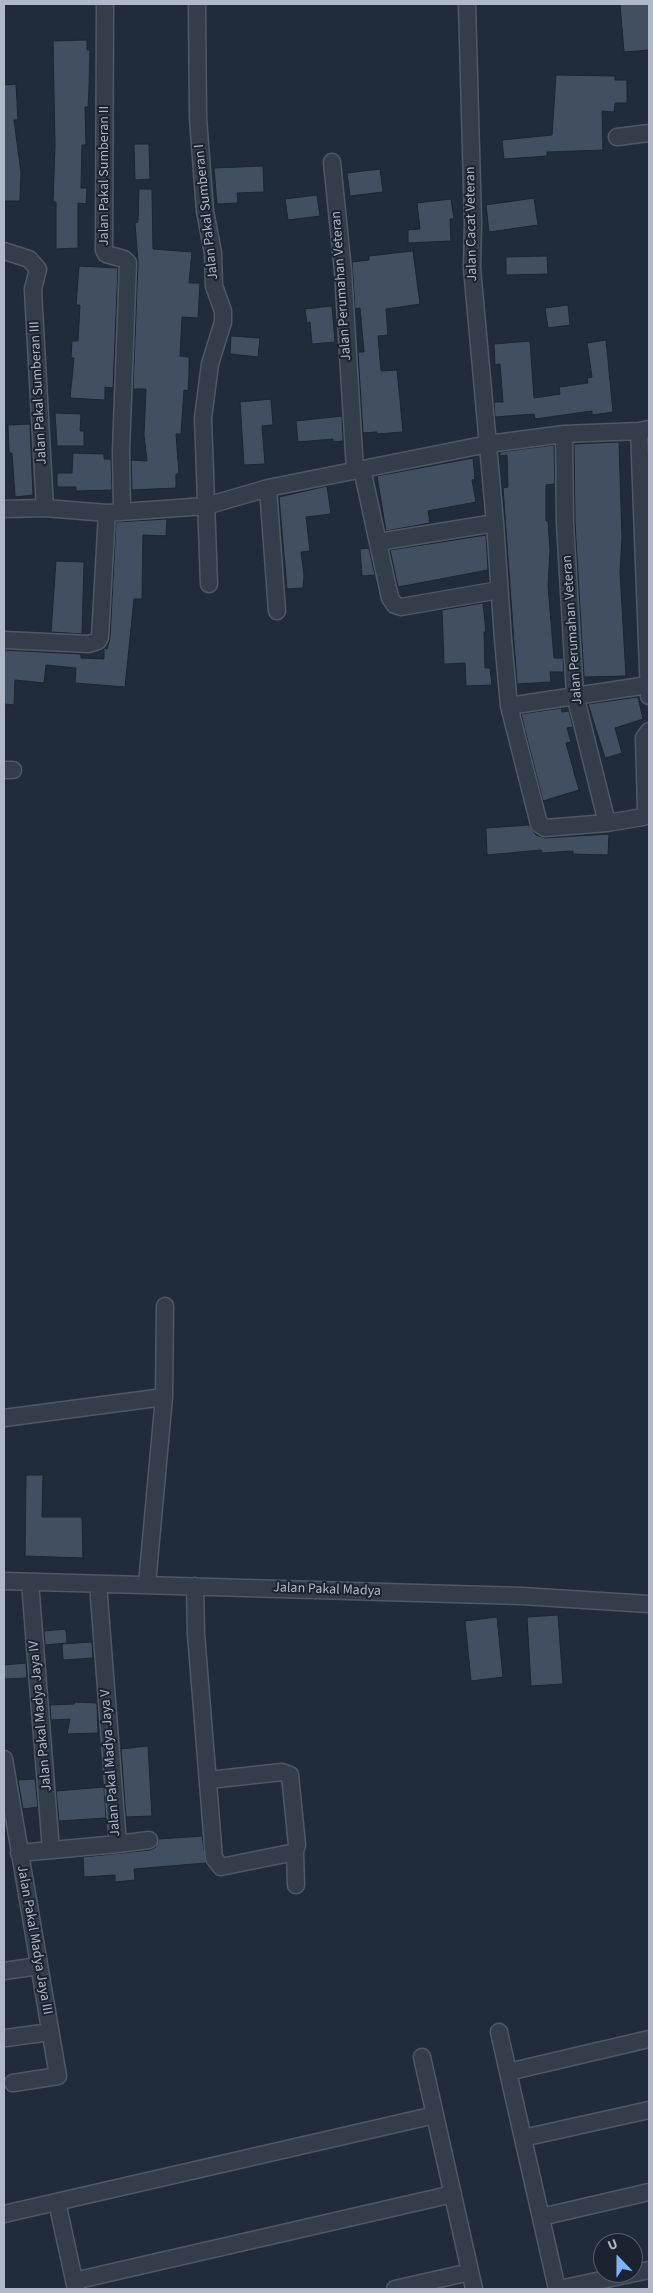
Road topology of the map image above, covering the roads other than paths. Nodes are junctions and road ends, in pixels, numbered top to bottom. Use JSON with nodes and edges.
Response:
{"nodes":[{"id":1,"x":105,"y":4,"type":"edge"},
{"id":2,"x":197,"y":4,"type":"edge"},
{"id":3,"x":467,"y":4,"type":"edge"},
{"id":4,"x":649,"y":133,"type":"edge"},
{"id":5,"x":616,"y":137,"type":"dead end"},
{"id":6,"x":332,"y":162,"type":"dead end"},
{"id":7,"x":4,"y":251,"type":"edge"},
{"id":8,"x":644,"y":430,"type":"edge"},
{"id":9,"x":564,"y":434,"type":"junction"},
{"id":10,"x":488,"y":444,"type":"junction"},
{"id":11,"x":358,"y":469,"type":"junction"},
{"id":12,"x":268,"y":488,"type":"junction"},
{"id":13,"x":206,"y":506,"type":"junction"},
{"id":14,"x":44,"y":508,"type":"junction"},
{"id":15,"x":4,"y":509,"type":"edge"},
{"id":16,"x":115,"y":512,"type":"junction"},
{"id":17,"x":495,"y":523,"type":"junction"},
{"id":18,"x":378,"y":542,"type":"junction"},
{"id":19,"x":209,"y":584,"type":"dead end"},
{"id":20,"x":499,"y":590,"type":"junction"},
{"id":21,"x":646,"y":590,"type":"edge"},
{"id":22,"x":277,"y":611,"type":"dead end"},
{"id":23,"x":4,"y":640,"type":"edge"},
{"id":24,"x":649,"y":690,"type":"edge"},
{"id":25,"x":575,"y":695,"type":"junction"},
{"id":26,"x":509,"y":706,"type":"junction"},
{"id":27,"x":649,"y":731,"type":"edge"},
{"id":28,"x":606,"y":823,"type":"junction"},
{"id":29,"x":165,"y":1306,"type":"dead end"},
{"id":30,"x":164,"y":1397,"type":"junction"},
{"id":31,"x":4,"y":1418,"type":"edge"},
{"id":32,"x":4,"y":1581,"type":"edge"},
{"id":33,"x":30,"y":1582,"type":"junction"},
{"id":34,"x":98,"y":1584,"type":"junction"},
{"id":35,"x":147,"y":1584,"type":"junction"},
{"id":36,"x":195,"y":1586,"type":"junction"},
{"id":37,"x":649,"y":1604,"type":"edge"},
{"id":38,"x":4,"y":1759,"type":"edge"},
{"id":39,"x":209,"y":1780,"type":"junction"},
{"id":40,"x":149,"y":1840,"type":"dead end"},
{"id":41,"x":118,"y":1844,"type":"junction"},
{"id":42,"x":51,"y":1850,"type":"junction"},
{"id":43,"x":296,"y":1852,"type":"junction"},
{"id":44,"x":19,"y":1853,"type":"junction"},
{"id":45,"x":296,"y":1885,"type":"dead end"},
{"id":46,"x":39,"y":1966,"type":"junction"},
{"id":47,"x":4,"y":1971,"type":"edge"},
{"id":48,"x":50,"y":2032,"type":"junction"},
{"id":49,"x":500,"y":2032,"type":"dead end"},
{"id":50,"x":6,"y":2038,"type":"dead end"},
{"id":51,"x":649,"y":2039,"type":"edge"},
{"id":52,"x":422,"y":2057,"type":"dead end"},
{"id":53,"x":508,"y":2072,"type":"junction"},
{"id":54,"x":13,"y":2083,"type":"dead end"},
{"id":55,"x":649,"y":2110,"type":"edge"},
{"id":56,"x":435,"y":2115,"type":"junction"},
{"id":57,"x":523,"y":2138,"type":"junction"},
{"id":58,"x":649,"y":2192,"type":"edge"},
{"id":59,"x":453,"y":2194,"type":"junction"},
{"id":60,"x":57,"y":2202,"type":"junction"},
{"id":61,"x":4,"y":2214,"type":"edge"},
{"id":62,"x":541,"y":2217,"type":"junction"},
{"id":63,"x":649,"y":2270,"type":"edge"},
{"id":64,"x":470,"y":2272,"type":"junction"},
{"id":65,"x":75,"y":2285,"type":"edge"},
{"id":66,"x":396,"y":2289,"type":"edge"},
{"id":67,"x":474,"y":2289,"type":"edge"},
{"id":68,"x":558,"y":2289,"type":"edge"}],
"edges":[{"from":1,"to":16,"type":"street","name":"Jalan Pakal Sumberan II"},
{"from":2,"to":13,"type":"street","name":"Jalan Pakal Sumberan I"},
{"from":3,"to":10,"type":"street","name":"Jalan Cacat Veteran"},
{"from":4,"to":5,"type":"street"},
{"from":6,"to":11,"type":"street","name":"Jalan Perumahan Veteran"},
{"from":7,"to":14,"type":"street","name":"Jalan Pakal Sumberan III"},
{"from":8,"to":9,"type":"street"},
{"from":8,"to":21,"type":"street"},
{"from":9,"to":10,"type":"street"},
{"from":9,"to":25,"type":"street","name":"Jalan Perumahan Veteran"},
{"from":10,"to":11,"type":"street"},
{"from":10,"to":17,"type":"street"},
{"from":11,"to":12,"type":"street"},
{"from":11,"to":18,"type":"street","name":"Jalan Perumahan Veteran"},
{"from":12,"to":13,"type":"street"},
{"from":12,"to":22,"type":"street"},
{"from":13,"to":16,"type":"street"},
{"from":13,"to":19,"type":"street","name":"Jalan Pakal Sumberan I"},
{"from":14,"to":15,"type":"street"},
{"from":14,"to":16,"type":"street"},
{"from":16,"to":23,"type":"street"},
{"from":17,"to":18,"type":"street"},
{"from":17,"to":20,"type":"street"},
{"from":18,"to":20,"type":"street","name":"Jalan Perumahan Veteran"},
{"from":20,"to":26,"type":"street"},
{"from":21,"to":24,"type":"street"},
{"from":24,"to":25,"type":"street"},
{"from":25,"to":26,"type":"street"},
{"from":25,"to":28,"type":"street","name":"Jalan Perumahan Veteran"},
{"from":26,"to":28,"type":"street"},
{"from":27,"to":28,"type":"street"},
{"from":29,"to":30,"type":"street"},
{"from":30,"to":31,"type":"street"},
{"from":30,"to":35,"type":"street"},
{"from":32,"to":33,"type":"street","name":"Jalan Pakal Madya"},
{"from":33,"to":34,"type":"street","name":"Jalan Pakal Madya"},
{"from":33,"to":42,"type":"street","name":"Jalan Pakal Madya Jaya IV"},
{"from":34,"to":35,"type":"street","name":"Jalan Pakal Madya"},
{"from":34,"to":41,"type":"street","name":"Jalan Pakal Madya Jaya V"},
{"from":35,"to":36,"type":"street","name":"Jalan Pakal Madya"},
{"from":36,"to":37,"type":"street","name":"Jalan Pakal Madya"},
{"from":36,"to":39,"type":"street"},
{"from":38,"to":44,"type":"street","name":"Jalan Pakal Madya Jaya III"},
{"from":39,"to":43,"type":"street"},
{"from":39,"to":43,"type":"street"},
{"from":40,"to":41,"type":"street"},
{"from":41,"to":42,"type":"street","name":"Jalan Pakal Madya Jaya V"},
{"from":42,"to":44,"type":"street","name":"Jalan Pakal Madya Jaya V"},
{"from":43,"to":45,"type":"street"},
{"from":44,"to":46,"type":"street","name":"Jalan Pakal Madya Jaya III"},
{"from":46,"to":47,"type":"street"},
{"from":46,"to":48,"type":"street","name":"Jalan Pakal Madya Jaya III"},
{"from":48,"to":50,"type":"street"},
{"from":48,"to":54,"type":"street","name":"Jalan Pakal Madya Jaya III"},
{"from":49,"to":53,"type":"street"},
{"from":51,"to":53,"type":"street"},
{"from":52,"to":56,"type":"street"},
{"from":53,"to":57,"type":"street"},
{"from":55,"to":57,"type":"street"},
{"from":56,"to":59,"type":"street"},
{"from":56,"to":60,"type":"street"},
{"from":57,"to":62,"type":"street"},
{"from":58,"to":62,"type":"street"},
{"from":59,"to":64,"type":"street"},
{"from":59,"to":65,"type":"street"},
{"from":60,"to":61,"type":"street"},
{"from":60,"to":65,"type":"street"},
{"from":62,"to":68,"type":"street"},
{"from":63,"to":68,"type":"street"},
{"from":64,"to":66,"type":"street"},
{"from":64,"to":67,"type":"street"}]}
